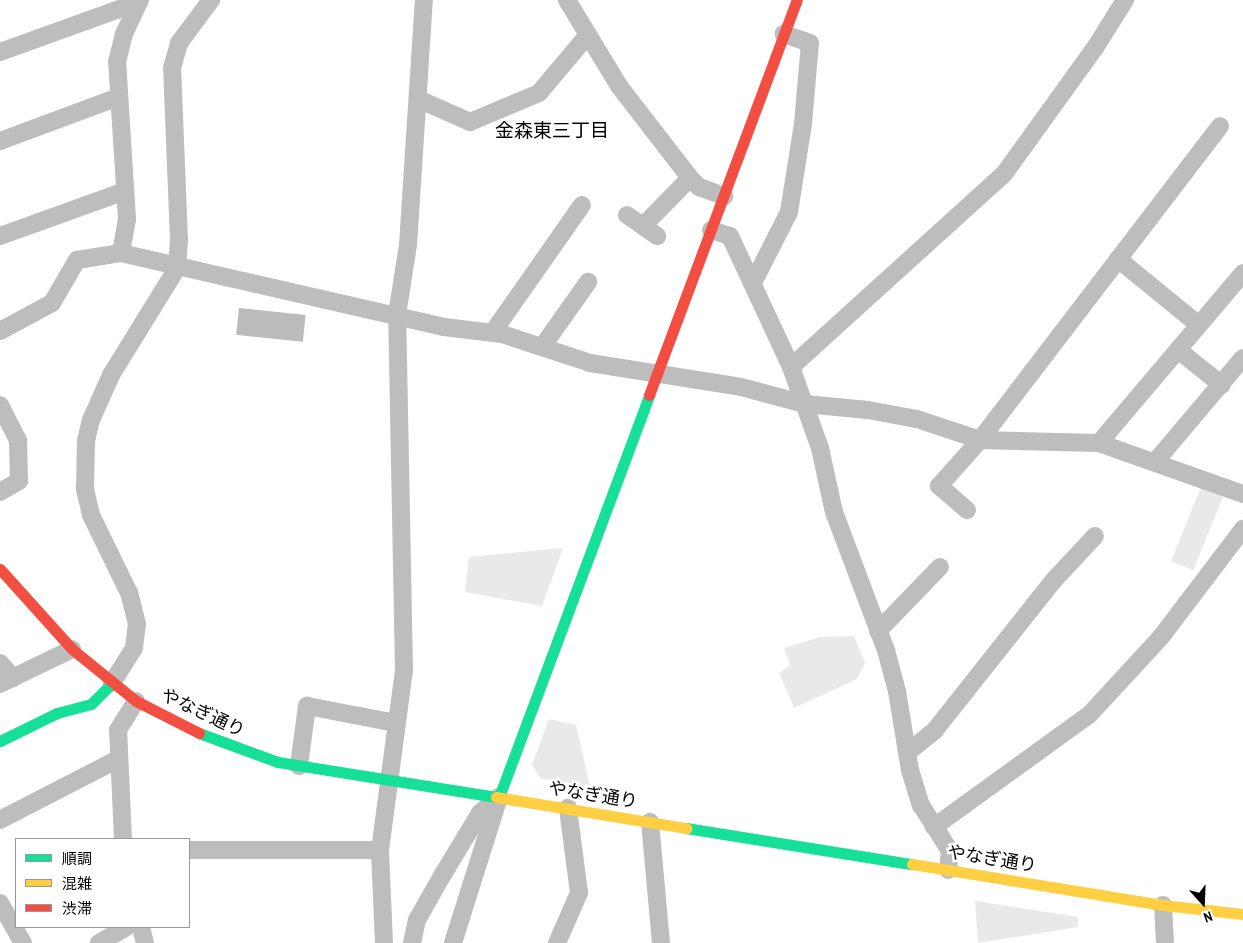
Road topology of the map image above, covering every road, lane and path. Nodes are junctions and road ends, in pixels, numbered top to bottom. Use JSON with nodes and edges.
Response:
{"nodes":[{"id":1,"x":211,"y":0,"type":"edge"},
{"id":2,"x":424,"y":0,"type":"edge"},
{"id":3,"x":567,"y":0,"type":"edge"},
{"id":4,"x":797,"y":0,"type":"edge"},
{"id":5,"x":1125,"y":0,"type":"edge"},
{"id":6,"x":140,"y":1,"type":"edge"},
{"id":7,"x":784,"y":34,"type":"junction"},
{"id":8,"x":587,"y":36,"type":"junction"},
{"id":9,"x":0,"y":52,"type":"edge"},
{"id":10,"x":118,"y":98,"type":"junction"},
{"id":11,"x":418,"y":99,"type":"junction"},
{"id":12,"x":1220,"y":126,"type":"dead end"},
{"id":13,"x":0,"y":142,"type":"edge"},
{"id":14,"x":690,"y":178,"type":"junction"},
{"id":15,"x":125,"y":190,"type":"junction"},
{"id":16,"x":724,"y":196,"type":"junction"},
{"id":17,"x":582,"y":205,"type":"dead end"},
{"id":18,"x":627,"y":215,"type":"dead end"},
{"id":19,"x":643,"y":226,"type":"junction"},
{"id":20,"x":711,"y":230,"type":"junction"},
{"id":21,"x":0,"y":236,"type":"edge"},
{"id":22,"x":657,"y":236,"type":"dead end"},
{"id":23,"x":121,"y":253,"type":"junction"},
{"id":24,"x":1118,"y":259,"type":"junction"},
{"id":25,"x":177,"y":268,"type":"junction"},
{"id":26,"x":1243,"y":273,"type":"edge"},
{"id":27,"x":754,"y":281,"type":"junction"},
{"id":28,"x":588,"y":282,"type":"dead end"},
{"id":29,"x":397,"y":315,"type":"junction"},
{"id":30,"x":1199,"y":324,"type":"junction"},
{"id":31,"x":0,"y":331,"type":"edge"},
{"id":32,"x":493,"y":332,"type":"junction"},
{"id":33,"x":542,"y":347,"type":"junction"},
{"id":34,"x":1178,"y":350,"type":"junction"},
{"id":35,"x":1243,"y":358,"type":"edge"},
{"id":36,"x":791,"y":367,"type":"junction"},
{"id":37,"x":658,"y":374,"type":"junction"},
{"id":38,"x":1222,"y":384,"type":"junction"},
{"id":39,"x":805,"y":404,"type":"junction"},
{"id":40,"x":0,"y":405,"type":"edge"},
{"id":41,"x":980,"y":440,"type":"junction"},
{"id":42,"x":1099,"y":442,"type":"junction"},
{"id":43,"x":1155,"y":462,"type":"junction"},
{"id":44,"x":0,"y":492,"type":"edge"},
{"id":45,"x":1243,"y":494,"type":"edge"},
{"id":46,"x":967,"y":510,"type":"dead end"},
{"id":47,"x":1243,"y":529,"type":"edge"},
{"id":48,"x":1095,"y":536,"type":"dead end"},
{"id":49,"x":940,"y":567,"type":"dead end"},
{"id":50,"x":0,"y":569,"type":"edge"},
{"id":51,"x":878,"y":631,"type":"junction"},
{"id":52,"x":72,"y":649,"type":"junction"},
{"id":53,"x":0,"y":663,"type":"edge"},
{"id":54,"x":6,"y":681,"type":"edge"},
{"id":55,"x":112,"y":683,"type":"junction"},
{"id":56,"x":136,"y":701,"type":"junction"},
{"id":57,"x":396,"y":724,"type":"junction"},
{"id":58,"x":0,"y":740,"type":"edge"},
{"id":59,"x":907,"y":753,"type":"junction"},
{"id":60,"x":118,"y":759,"type":"junction"},
{"id":61,"x":299,"y":766,"type":"junction"},
{"id":62,"x":387,"y":780,"type":"junction"},
{"id":63,"x":499,"y":797,"type":"junction"},
{"id":64,"x":568,"y":808,"type":"junction"},
{"id":65,"x":0,"y":820,"type":"edge"},
{"id":66,"x":650,"y":822,"type":"junction"},
{"id":67,"x":934,"y":827,"type":"junction"},
{"id":68,"x":123,"y":838,"type":"edge"},
{"id":69,"x":190,"y":850,"type":"edge"},
{"id":70,"x":380,"y":850,"type":"junction"},
{"id":71,"x":948,"y":870,"type":"junction"},
{"id":72,"x":437,"y":886,"type":"junction"},
{"id":73,"x":467,"y":891,"type":"junction"},
{"id":74,"x":1163,"y":905,"type":"junction"},
{"id":75,"x":5,"y":907,"type":"edge"},
{"id":76,"x":1243,"y":914,"type":"edge"},
{"id":77,"x":126,"y":928,"type":"edge"},
{"id":78,"x":141,"y":928,"type":"edge"},
{"id":79,"x":22,"y":943,"type":"edge"},
{"id":80,"x":98,"y":943,"type":"edge"},
{"id":81,"x":145,"y":943,"type":"edge"},
{"id":82,"x":384,"y":943,"type":"edge"},
{"id":83,"x":412,"y":943,"type":"edge"},
{"id":84,"x":453,"y":943,"type":"edge"},
{"id":85,"x":557,"y":943,"type":"edge"},
{"id":86,"x":661,"y":943,"type":"edge"},
{"id":87,"x":1165,"y":943,"type":"edge"}],
"edges":[{"from":1,"to":25,"type":"street"},
{"from":2,"to":11,"type":"street"},
{"from":3,"to":8,"type":"street"},
{"from":4,"to":7,"type":"street"},
{"from":5,"to":36,"type":"street"},
{"from":6,"to":9,"type":"street"},
{"from":6,"to":10,"type":"street"},
{"from":7,"to":16,"type":"street"},
{"from":7,"to":27,"type":"street"},
{"from":8,"to":11,"type":"street"},
{"from":8,"to":14,"type":"street"},
{"from":10,"to":13,"type":"street"},
{"from":10,"to":15,"type":"street"},
{"from":11,"to":29,"type":"street"},
{"from":12,"to":24,"type":"street"},
{"from":14,"to":16,"type":"street"},
{"from":14,"to":19,"type":"street"},
{"from":15,"to":21,"type":"street"},
{"from":15,"to":23,"type":"street"},
{"from":16,"to":20,"type":"street"},
{"from":17,"to":32,"type":"street"},
{"from":18,"to":19,"type":"street"},
{"from":19,"to":22,"type":"street"},
{"from":20,"to":27,"type":"street"},
{"from":20,"to":37,"type":"street"},
{"from":23,"to":25,"type":"street"},
{"from":23,"to":31,"type":"street"},
{"from":24,"to":30,"type":"street"},
{"from":24,"to":41,"type":"street"},
{"from":25,"to":29,"type":"street"},
{"from":25,"to":55,"type":"street"},
{"from":26,"to":30,"type":"street"},
{"from":27,"to":36,"type":"street"},
{"from":28,"to":33,"type":"street"},
{"from":29,"to":32,"type":"street"},
{"from":29,"to":57,"type":"street"},
{"from":30,"to":34,"type":"street"},
{"from":32,"to":33,"type":"street"},
{"from":33,"to":37,"type":"street"},
{"from":34,"to":38,"type":"street"},
{"from":34,"to":42,"type":"street"},
{"from":35,"to":38,"type":"street"},
{"from":36,"to":39,"type":"street"},
{"from":37,"to":39,"type":"street"},
{"from":37,"to":63,"type":"street"},
{"from":38,"to":43,"type":"street"},
{"from":39,"to":41,"type":"street"},
{"from":39,"to":51,"type":"street"},
{"from":40,"to":44,"type":"street"},
{"from":41,"to":42,"type":"street"},
{"from":41,"to":46,"type":"street"},
{"from":42,"to":43,"type":"street"},
{"from":43,"to":45,"type":"street"},
{"from":47,"to":67,"type":"street"},
{"from":48,"to":59,"type":"street"},
{"from":49,"to":51,"type":"street"},
{"from":50,"to":52,"type":"street","name":"やなぎ通り"},
{"from":51,"to":59,"type":"street"},
{"from":52,"to":54,"type":"street"},
{"from":52,"to":55,"type":"street","name":"やなぎ通り"},
{"from":53,"to":54,"type":"street"},
{"from":55,"to":56,"type":"street","name":"やなぎ通り"},
{"from":55,"to":58,"type":"street"},
{"from":56,"to":60,"type":"street"},
{"from":56,"to":61,"type":"street","name":"やなぎ通り"},
{"from":57,"to":61,"type":"street"},
{"from":57,"to":62,"type":"street"},
{"from":59,"to":67,"type":"street"},
{"from":60,"to":65,"type":"street"},
{"from":60,"to":68,"type":"street"},
{"from":61,"to":62,"type":"street","name":"やなぎ通り"},
{"from":62,"to":63,"type":"street","name":"やなぎ通り"},
{"from":62,"to":70,"type":"street"},
{"from":63,"to":64,"type":"street","name":"やなぎ通り"},
{"from":63,"to":72,"type":"street"},
{"from":63,"to":73,"type":"street"},
{"from":64,"to":66,"type":"street","name":"やなぎ通り"},
{"from":64,"to":85,"type":"street"},
{"from":66,"to":71,"type":"street","name":"やなぎ通り"},
{"from":66,"to":86,"type":"street"},
{"from":67,"to":71,"type":"street"},
{"from":69,"to":70,"type":"street"},
{"from":70,"to":82,"type":"street"},
{"from":71,"to":74,"type":"street","name":"やなぎ通り"},
{"from":72,"to":73,"type":"street"},
{"from":72,"to":83,"type":"street"},
{"from":73,"to":84,"type":"street"},
{"from":74,"to":76,"type":"street","name":"やなぎ通り"},
{"from":74,"to":87,"type":"street"},
{"from":75,"to":79,"type":"street"},
{"from":77,"to":80,"type":"street"},
{"from":78,"to":81,"type":"street"}]}
